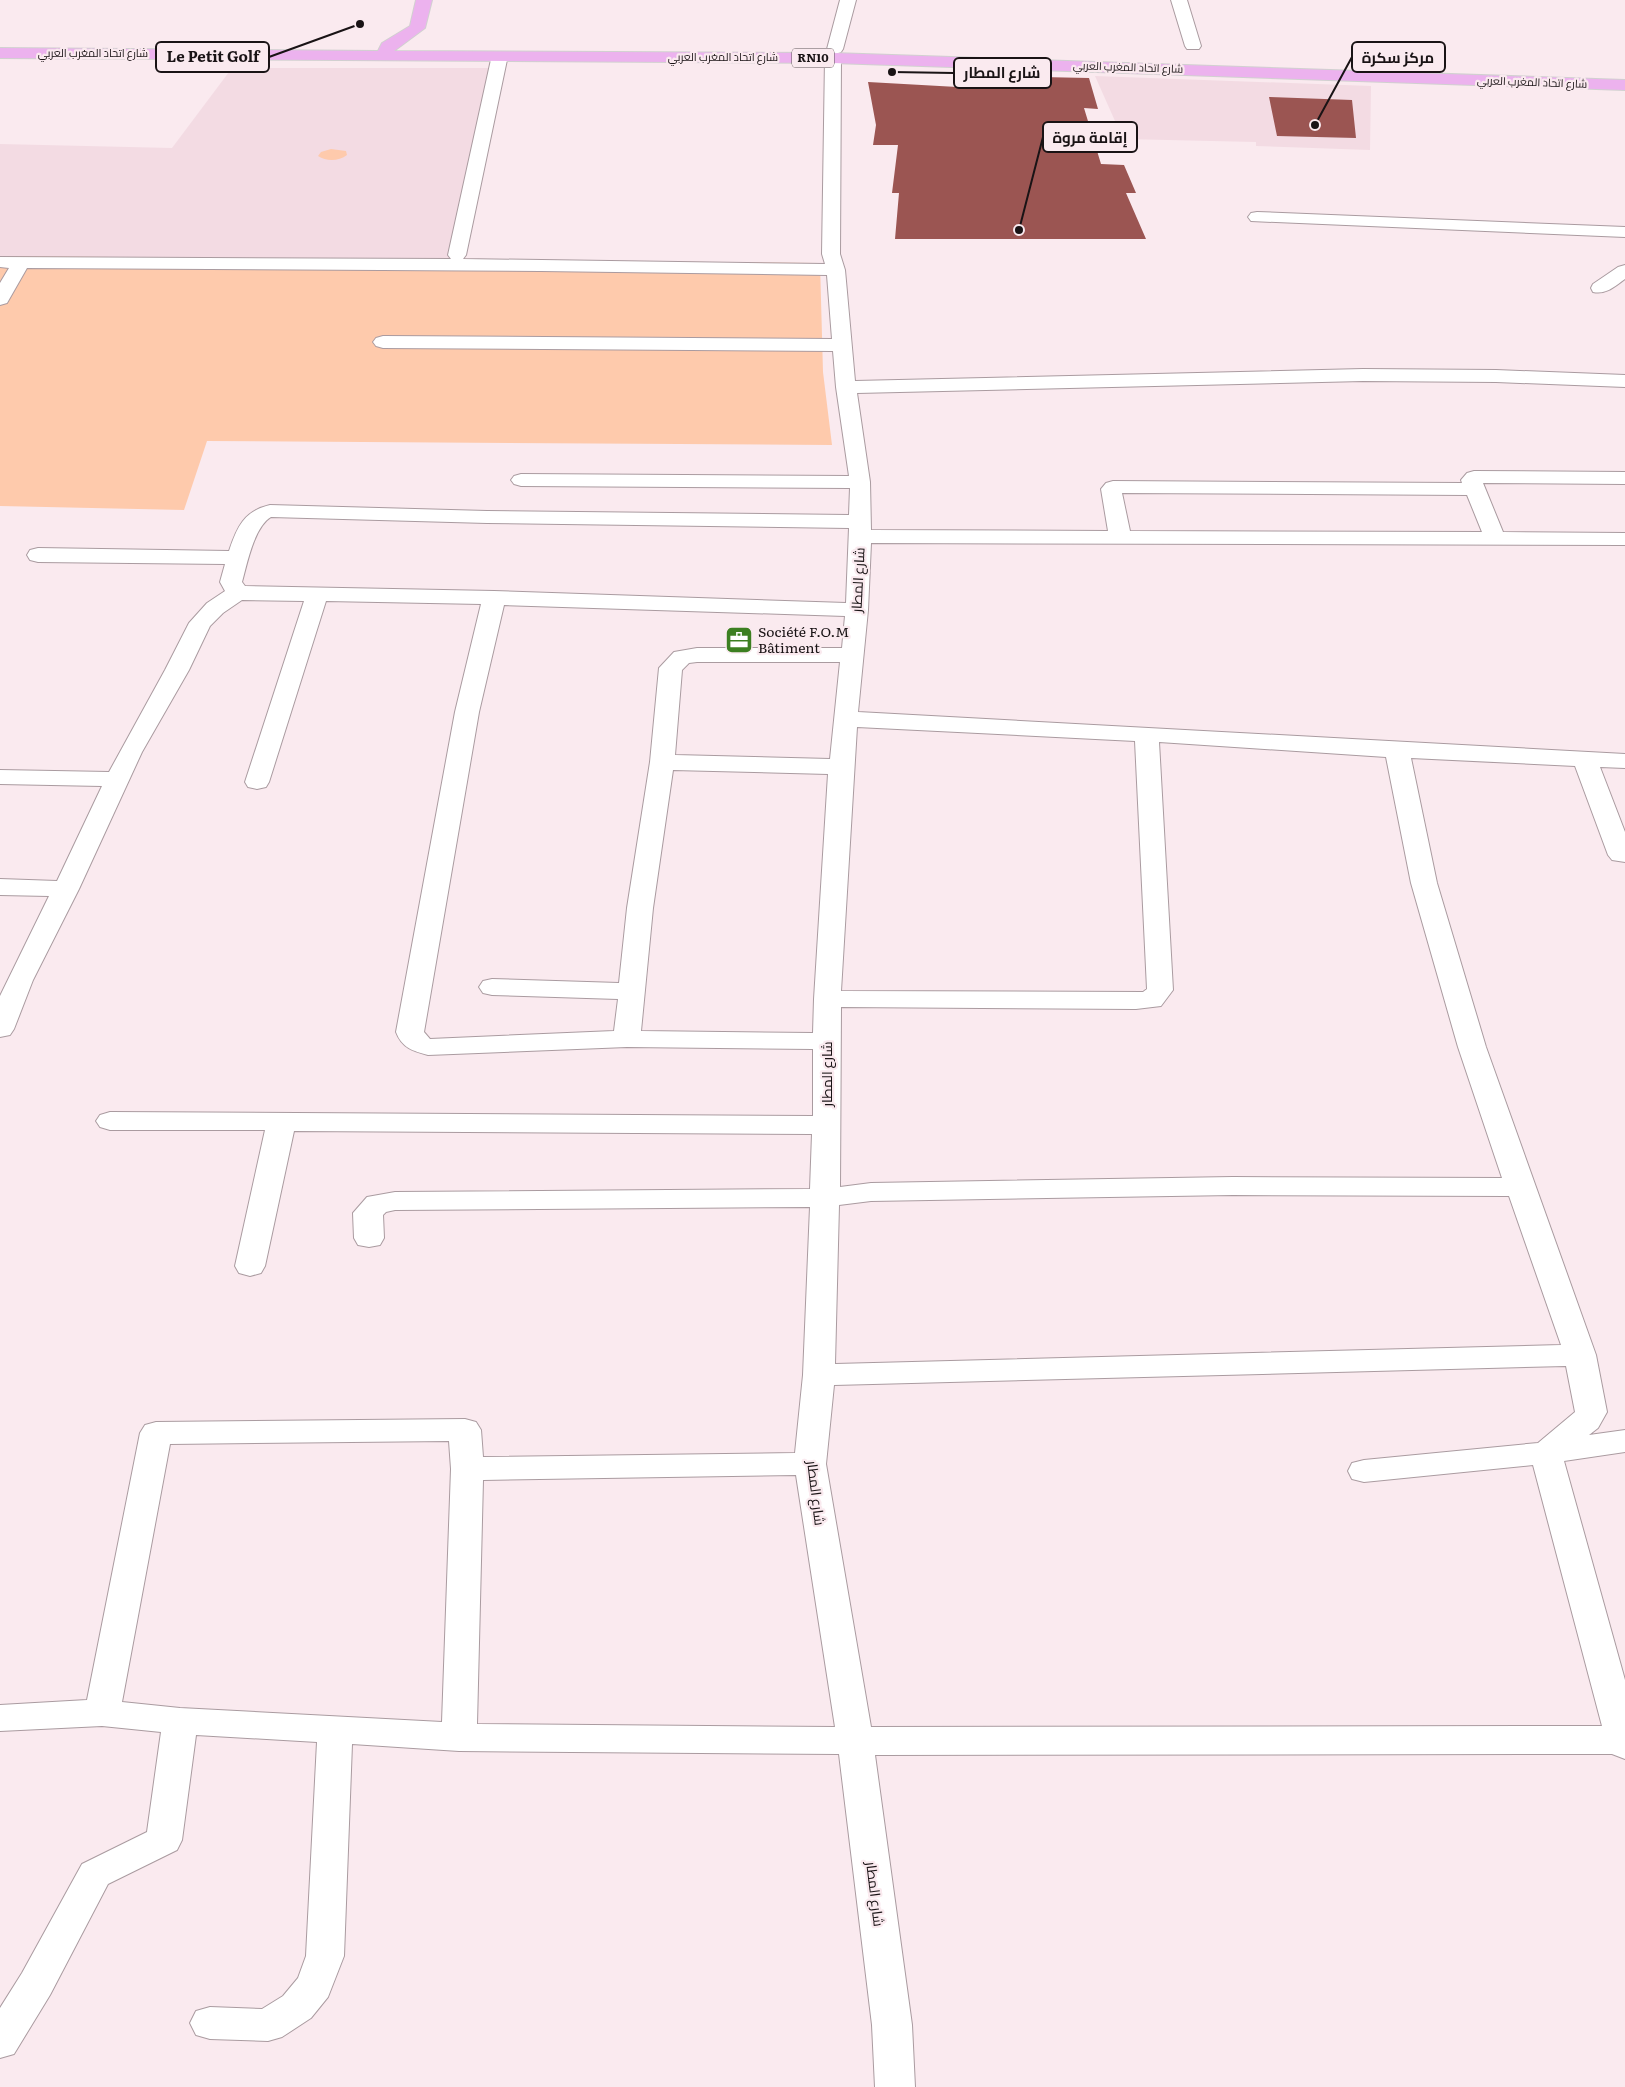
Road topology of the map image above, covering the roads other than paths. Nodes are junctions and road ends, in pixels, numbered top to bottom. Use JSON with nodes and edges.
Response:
{"nodes":[{"id":1,"x":424,"y":0,"type":"edge"},
{"id":2,"x":848,"y":0,"type":"edge"},
{"id":3,"x":1178,"y":0,"type":"edge"},
{"id":4,"x":417,"y":28,"type":"junction"},
{"id":5,"x":0,"y":44,"type":"edge"},
{"id":6,"x":1193,"y":46,"type":"dead end"},
{"id":7,"x":386,"y":51,"type":"junction"},
{"id":8,"x":430,"y":51,"type":"junction"},
{"id":9,"x":0,"y":53,"type":"edge"},
{"id":10,"x":834,"y":54,"type":"junction"},
{"id":11,"x":500,"y":55,"type":"junction"},
{"id":12,"x":1625,"y":76,"type":"edge"},
{"id":13,"x":1625,"y":85,"type":"edge"},
{"id":14,"x":1257,"y":217,"type":"dead end"},
{"id":15,"x":1625,"y":232,"type":"edge"},
{"id":16,"x":457,"y":255,"type":"dead end"},
{"id":17,"x":0,"y":262,"type":"edge"},
{"id":18,"x":21,"y":262,"type":"junction"},
{"id":19,"x":836,"y":270,"type":"junction"},
{"id":20,"x":1625,"y":271,"type":"edge"},
{"id":21,"x":1600,"y":288,"type":"dead end"},
{"id":22,"x":0,"y":299,"type":"edge"},
{"id":23,"x":383,"y":342,"type":"dead end"},
{"id":24,"x":842,"y":345,"type":"junction"},
{"id":25,"x":1625,"y":381,"type":"edge"},
{"id":26,"x":846,"y":387,"type":"junction"},
{"id":27,"x":1625,"y":478,"type":"edge"},
{"id":28,"x":521,"y":480,"type":"dead end"},
{"id":29,"x":860,"y":482,"type":"junction"},
{"id":30,"x":1474,"y":489,"type":"junction"},
{"id":31,"x":860,"y":529,"type":"junction"},
{"id":32,"x":1120,"y":536,"type":"junction"},
{"id":33,"x":1495,"y":538,"type":"junction"},
{"id":34,"x":1625,"y":540,"type":"edge"},
{"id":35,"x":38,"y":555,"type":"dead end"},
{"id":36,"x":238,"y":558,"type":"junction"},
{"id":37,"x":238,"y":593,"type":"junction"},
{"id":38,"x":317,"y":594,"type":"junction"},
{"id":39,"x":494,"y":598,"type":"junction"},
{"id":40,"x":857,"y":610,"type":"junction"},
{"id":41,"x":852,"y":655,"type":"junction"},
{"id":42,"x":848,"y":719,"type":"junction"},
{"id":43,"x":1147,"y":734,"type":"junction"},
{"id":44,"x":1397,"y":750,"type":"junction"},
{"id":45,"x":1586,"y":759,"type":"junction"},
{"id":46,"x":1625,"y":761,"type":"edge"},
{"id":47,"x":662,"y":762,"type":"junction"},
{"id":48,"x":841,"y":767,"type":"junction"},
{"id":49,"x":0,"y":777,"type":"edge"},
{"id":50,"x":118,"y":779,"type":"junction"},
{"id":51,"x":257,"y":782,"type":"dead end"},
{"id":52,"x":1621,"y":855,"type":"dead end"},
{"id":53,"x":0,"y":887,"type":"edge"},
{"id":54,"x":66,"y":889,"type":"junction"},
{"id":55,"x":10,"y":980,"type":"edge"},
{"id":56,"x":492,"y":987,"type":"dead end"},
{"id":57,"x":632,"y":991,"type":"junction"},
{"id":58,"x":827,"y":999,"type":"junction"},
{"id":59,"x":0,"y":1029,"type":"edge"},
{"id":60,"x":628,"y":1039,"type":"junction"},
{"id":61,"x":828,"y":1041,"type":"junction"},
{"id":62,"x":110,"y":1120,"type":"dead end"},
{"id":63,"x":281,"y":1123,"type":"junction"},
{"id":64,"x":827,"y":1125,"type":"junction"},
{"id":65,"x":1520,"y":1187,"type":"junction"},
{"id":66,"x":824,"y":1198,"type":"junction"},
{"id":67,"x":368,"y":1238,"type":"dead end"},
{"id":68,"x":250,"y":1266,"type":"dead end"},
{"id":69,"x":1580,"y":1355,"type":"junction"},
{"id":70,"x":819,"y":1375,"type":"junction"},
{"id":71,"x":1625,"y":1441,"type":"edge"},
{"id":72,"x":1546,"y":1453,"type":"junction"},
{"id":73,"x":810,"y":1464,"type":"junction"},
{"id":74,"x":467,"y":1468,"type":"junction"},
{"id":75,"x":1364,"y":1472,"type":"dead end"},
{"id":76,"x":102,"y":1713,"type":"junction"},
{"id":77,"x":0,"y":1718,"type":"edge"},
{"id":78,"x":180,"y":1720,"type":"junction"},
{"id":79,"x":335,"y":1729,"type":"junction"},
{"id":80,"x":459,"y":1737,"type":"junction"},
{"id":81,"x":855,"y":1741,"type":"junction"},
{"id":82,"x":1624,"y":1742,"type":"edge"},
{"id":83,"x":210,"y":2023,"type":"dead end"},
{"id":84,"x":0,"y":2042,"type":"edge"},
{"id":85,"x":895,"y":2087,"type":"edge"}],
"edges":[{"from":1,"to":4,"type":"main road"},
{"from":2,"to":10,"type":"street","name":"شارع المطار"},
{"from":3,"to":6,"type":"street"},
{"from":4,"to":7,"type":"main road"},
{"from":4,"to":8,"type":"main road"},
{"from":5,"to":7,"type":"main road","name":"شارع اتحاد المغرب العربي","number":"RN10"},
{"from":7,"to":8,"type":"main road","name":"شارع اتحاد المغرب العربي","number":"RN10"},
{"from":7,"to":9,"type":"main road","name":"شارع اتحاد المغرب العربي","number":"RN10"},
{"from":8,"to":10,"type":"main road","name":"شارع اتحاد المغرب العربي","number":"RN10"},
{"from":8,"to":11,"type":"main road","name":"شارع اتحاد المغرب العربي","number":"RN10"},
{"from":10,"to":11,"type":"main road","name":"شارع اتحاد المغرب العربي","number":"RN10"},
{"from":10,"to":12,"type":"main road","name":"شارع اتحاد المغرب العربي","number":"RN10"},
{"from":10,"to":13,"type":"main road","name":"شارع اتحاد المغرب العربي","number":"RN10"},
{"from":10,"to":19,"type":"street","name":"شارع المطار"},
{"from":11,"to":16,"type":"street"},
{"from":14,"to":15,"type":"street"},
{"from":17,"to":18,"type":"street"},
{"from":18,"to":19,"type":"street"},
{"from":18,"to":22,"type":"street"},
{"from":19,"to":24,"type":"street","name":"شارع المطار"},
{"from":20,"to":21,"type":"street"},
{"from":23,"to":24,"type":"street"},
{"from":24,"to":26,"type":"street","name":"شارع المطار"},
{"from":25,"to":26,"type":"street"},
{"from":26,"to":29,"type":"street","name":"شارع المطار"},
{"from":27,"to":30,"type":"street"},
{"from":28,"to":29,"type":"street"},
{"from":29,"to":31,"type":"street","name":"شارع المطار"},
{"from":30,"to":32,"type":"street"},
{"from":30,"to":33,"type":"street"},
{"from":31,"to":32,"type":"street"},
{"from":31,"to":36,"type":"street"},
{"from":31,"to":40,"type":"street","name":"شارع المطار"},
{"from":32,"to":33,"type":"street"},
{"from":33,"to":34,"type":"street"},
{"from":35,"to":36,"type":"street"},
{"from":36,"to":37,"type":"street"},
{"from":37,"to":38,"type":"street"},
{"from":37,"to":50,"type":"street"},
{"from":38,"to":39,"type":"street"},
{"from":38,"to":51,"type":"street"},
{"from":39,"to":40,"type":"street"},
{"from":39,"to":60,"type":"street"},
{"from":40,"to":41,"type":"street","name":"شارع المطار"},
{"from":41,"to":42,"type":"street","name":"شارع المطار"},
{"from":41,"to":47,"type":"street"},
{"from":42,"to":43,"type":"street"},
{"from":42,"to":48,"type":"street","name":"شارع المطار"},
{"from":43,"to":44,"type":"street"},
{"from":43,"to":58,"type":"street"},
{"from":44,"to":45,"type":"street"},
{"from":44,"to":65,"type":"street"},
{"from":45,"to":46,"type":"street"},
{"from":45,"to":52,"type":"street"},
{"from":47,"to":48,"type":"street"},
{"from":47,"to":57,"type":"street"},
{"from":48,"to":58,"type":"street","name":"شارع المطار"},
{"from":49,"to":50,"type":"street"},
{"from":50,"to":54,"type":"street"},
{"from":53,"to":54,"type":"street"},
{"from":54,"to":55,"type":"street"},
{"from":55,"to":59,"type":"street"},
{"from":56,"to":57,"type":"street"},
{"from":57,"to":60,"type":"street"},
{"from":58,"to":61,"type":"street","name":"شارع المطار"},
{"from":60,"to":61,"type":"street"},
{"from":61,"to":64,"type":"street","name":"شارع المطار"},
{"from":62,"to":63,"type":"street"},
{"from":63,"to":64,"type":"street"},
{"from":63,"to":68,"type":"street"},
{"from":64,"to":66,"type":"street","name":"شارع المطار"},
{"from":65,"to":66,"type":"street"},
{"from":65,"to":69,"type":"street"},
{"from":66,"to":67,"type":"street"},
{"from":66,"to":70,"type":"street","name":"شارع المطار"},
{"from":69,"to":70,"type":"street"},
{"from":69,"to":72,"type":"street"},
{"from":70,"to":73,"type":"street","name":"شارع المطار"},
{"from":71,"to":72,"type":"street"},
{"from":72,"to":75,"type":"street"},
{"from":72,"to":82,"type":"street"},
{"from":73,"to":74,"type":"street"},
{"from":73,"to":81,"type":"street","name":"شارع المطار"},
{"from":74,"to":76,"type":"street"},
{"from":74,"to":80,"type":"street"},
{"from":76,"to":77,"type":"street"},
{"from":76,"to":78,"type":"street"},
{"from":78,"to":79,"type":"street"},
{"from":78,"to":84,"type":"street"},
{"from":79,"to":80,"type":"street"},
{"from":79,"to":83,"type":"street"},
{"from":80,"to":81,"type":"street"},
{"from":81,"to":82,"type":"street"},
{"from":81,"to":85,"type":"street","name":"شارع المطار"}]}
